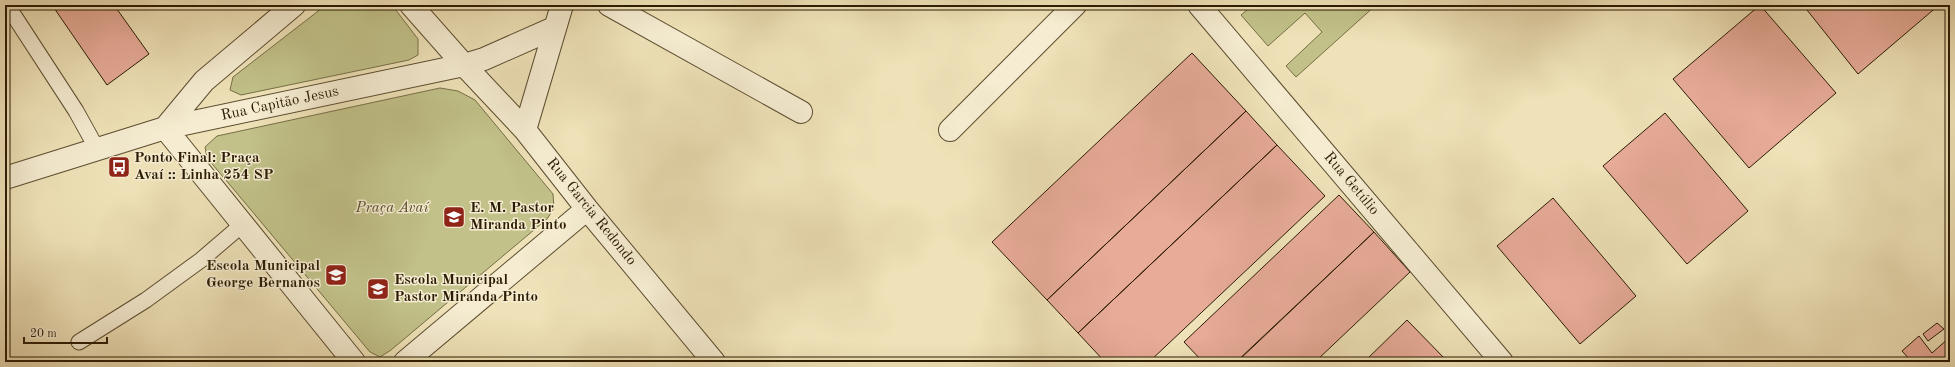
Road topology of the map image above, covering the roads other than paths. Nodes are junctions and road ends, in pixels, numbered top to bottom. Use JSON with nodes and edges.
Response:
{"nodes":[{"id":1,"x":7,"y":5,"type":"edge"},
{"id":2,"x":294,"y":5,"type":"edge"},
{"id":3,"x":411,"y":5,"type":"edge"},
{"id":4,"x":562,"y":5,"type":"edge"},
{"id":5,"x":609,"y":5,"type":"edge"},
{"id":6,"x":1075,"y":5,"type":"edge"},
{"id":7,"x":1200,"y":5,"type":"edge"},
{"id":8,"x":554,"y":28,"type":"junction"},
{"id":9,"x":464,"y":65,"type":"junction"},
{"id":10,"x":801,"y":112,"type":"dead end"},
{"id":11,"x":165,"y":128,"type":"junction"},
{"id":12,"x":525,"y":130,"type":"junction"},
{"id":13,"x":950,"y":130,"type":"dead end"},
{"id":14,"x":97,"y":149,"type":"junction"},
{"id":15,"x":5,"y":178,"type":"edge"},
{"id":16,"x":587,"y":209,"type":"junction"},
{"id":17,"x":243,"y":224,"type":"junction"},
{"id":18,"x":79,"y":342,"type":"dead end"},
{"id":19,"x":354,"y":362,"type":"edge"},
{"id":20,"x":405,"y":362,"type":"edge"},
{"id":21,"x":714,"y":362,"type":"edge"},
{"id":22,"x":1502,"y":362,"type":"edge"}],
"edges":[{"from":1,"to":14,"type":"lane"},
{"from":2,"to":11,"type":"street"},
{"from":3,"to":9,"type":"street"},
{"from":4,"to":8,"type":"street"},
{"from":5,"to":10,"type":"street"},
{"from":6,"to":13,"type":"street"},
{"from":7,"to":22,"type":"street","name":"Rua Getúlio"},
{"from":8,"to":9,"type":"street","name":"Rua Capitão Jesus"},
{"from":8,"to":12,"type":"street"},
{"from":9,"to":11,"type":"street","name":"Rua Capitão Jesus"},
{"from":9,"to":12,"type":"street","name":"Rua Garcia Redondo"},
{"from":11,"to":14,"type":"street","name":"Rua Capitão Jesus"},
{"from":11,"to":17,"type":"street"},
{"from":12,"to":16,"type":"street","name":"Rua Garcia Redondo"},
{"from":14,"to":15,"type":"street","name":"Rua Capitão Jesus"},
{"from":16,"to":20,"type":"street"},
{"from":16,"to":21,"type":"street","name":"Rua Garcia Redondo"},
{"from":17,"to":18,"type":"lane"},
{"from":17,"to":19,"type":"street"}]}
